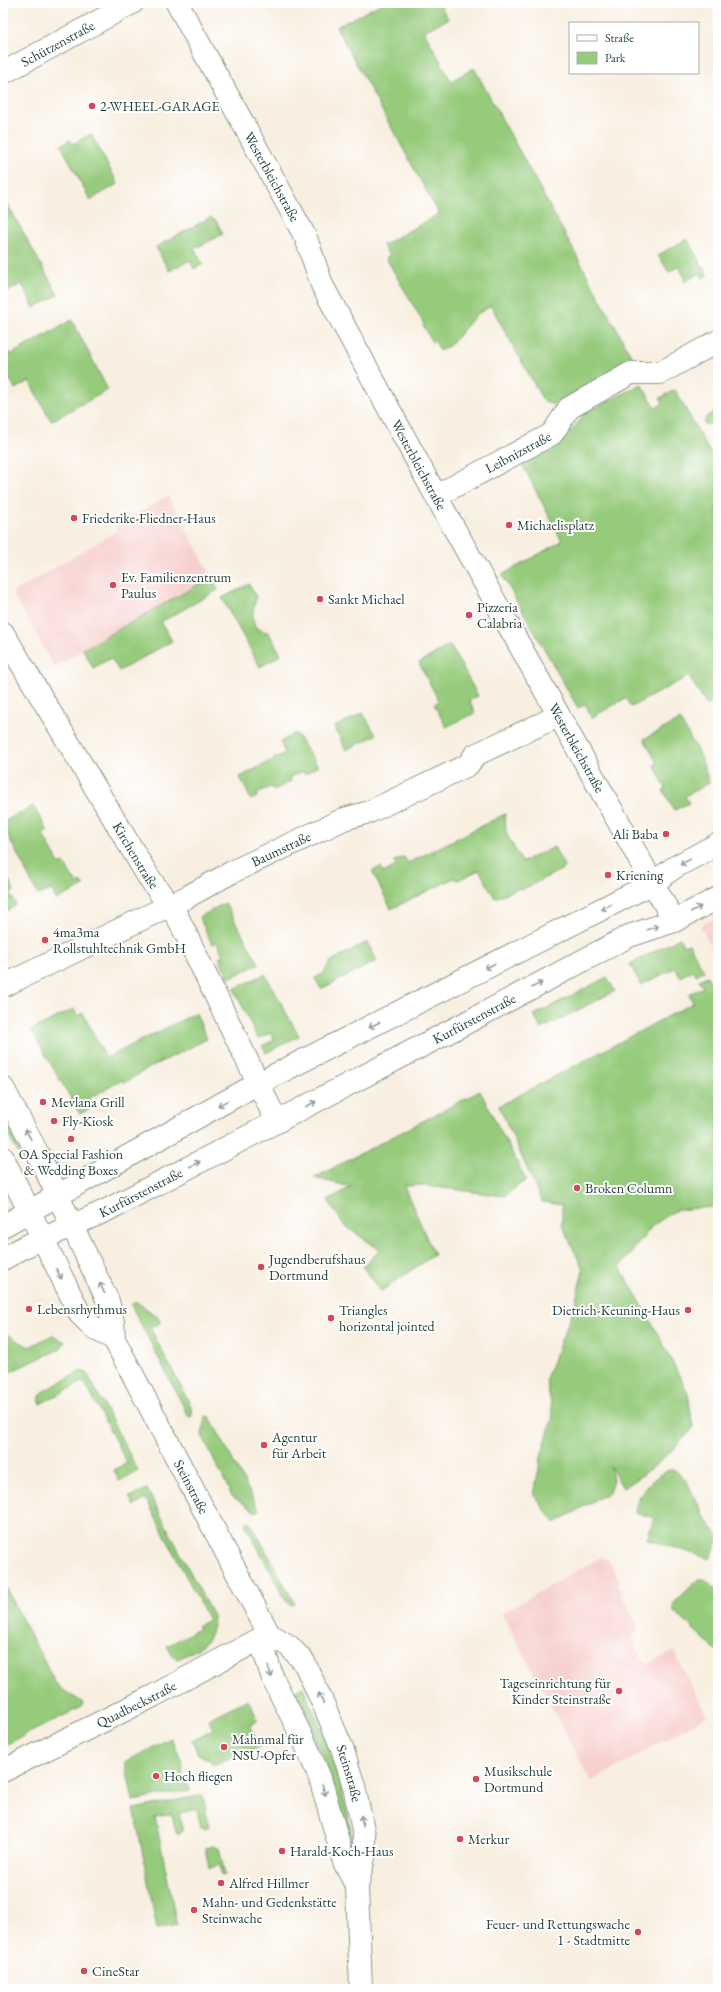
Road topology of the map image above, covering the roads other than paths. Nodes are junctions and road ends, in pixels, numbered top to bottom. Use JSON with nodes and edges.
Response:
{"nodes":[{"id":1,"x":132,"y":3,"type":"edge"},
{"id":2,"x":177,"y":3,"type":"edge"},
{"id":3,"x":3,"y":72,"type":"edge"},
{"id":4,"x":718,"y":341,"type":"edge"},
{"id":5,"x":436,"y":496,"type":"junction"},
{"id":6,"x":3,"y":632,"type":"edge"},
{"id":7,"x":558,"y":716,"type":"junction"},
{"id":8,"x":718,"y":844,"type":"edge"},
{"id":9,"x":653,"y":883,"type":"junction"},
{"id":10,"x":718,"y":898,"type":"edge"},
{"id":11,"x":169,"y":905,"type":"junction"},
{"id":12,"x":674,"y":921,"type":"junction"},
{"id":13,"x":3,"y":986,"type":"edge"},
{"id":14,"x":257,"y":1084,"type":"junction"},
{"id":15,"x":3,"y":1088,"type":"edge"},
{"id":16,"x":277,"y":1122,"type":"junction"},
{"id":17,"x":3,"y":1158,"type":"edge"},
{"id":18,"x":58,"y":1194,"type":"junction"},
{"id":19,"x":29,"y":1211,"type":"junction"},
{"id":20,"x":3,"y":1226,"type":"edge"},
{"id":21,"x":73,"y":1226,"type":"junction"},
{"id":22,"x":42,"y":1239,"type":"junction"},
{"id":23,"x":3,"y":1259,"type":"edge"},
{"id":24,"x":114,"y":1339,"type":"junction"},
{"id":25,"x":269,"y":1634,"type":"junction"},
{"id":26,"x":3,"y":1771,"type":"edge"},
{"id":27,"x":357,"y":1887,"type":"junction"},
{"id":28,"x":361,"y":1989,"type":"edge"}],
"edges":[{"from":1,"to":3,"type":"street","name":"Schützenstraße"},
{"from":2,"to":5,"type":"street","name":"Westerbleichstraße"},
{"from":4,"to":5,"type":"street","name":"Leibnizstraße"},
{"from":5,"to":7,"type":"street","name":"Westerbleichstraße"},
{"from":6,"to":11,"type":"street","name":"Kirchenstraße"},
{"from":7,"to":9,"type":"street","name":"Westerbleichstraße"},
{"from":7,"to":11,"type":"street","name":"Baumstraße"},
{"from":8,"to":9,"type":"street","one_way":true},
{"from":9,"to":12,"type":"street","name":"Westerbleichstraße"},
{"from":9,"to":14,"type":"street","one_way":true},
{"from":12,"to":10,"type":"street","name":"Kurfürstenstraße","one_way":true},
{"from":11,"to":13,"type":"street","name":"Baumstraße"},
{"from":11,"to":14,"type":"street","name":"Kirchenstraße"},
{"from":16,"to":12,"type":"street","name":"Kurfürstenstraße","one_way":true},
{"from":14,"to":16,"type":"street"},
{"from":14,"to":18,"type":"street","one_way":true},
{"from":18,"to":15,"type":"street","name":"Steinstraße","one_way":true},
{"from":21,"to":16,"type":"street","name":"Kurfürstenstraße","one_way":true},
{"from":17,"to":19,"type":"street"},
{"from":18,"to":19,"type":"street"},
{"from":18,"to":21,"type":"street","name":"Steinstraße"},
{"from":19,"to":20,"type":"street"},
{"from":19,"to":22,"type":"street"},
{"from":21,"to":22,"type":"street","name":"Kurfürstenstraße"},
{"from":24,"to":21,"type":"street","name":"Steinstraße","one_way":true},
{"from":22,"to":23,"type":"street","name":"Kurfürstenstraße"},
{"from":22,"to":24,"type":"street","one_way":true},
{"from":24,"to":25,"type":"street","name":"Steinstraße"},
{"from":25,"to":26,"type":"street","name":"Quadbeckstraße"},
{"from":25,"to":27,"type":"street","name":"Steinstraße","one_way":true},
{"from":27,"to":25,"type":"street","name":"Steinstraße","one_way":true},
{"from":27,"to":28,"type":"street","name":"Steinstraße"}]}
